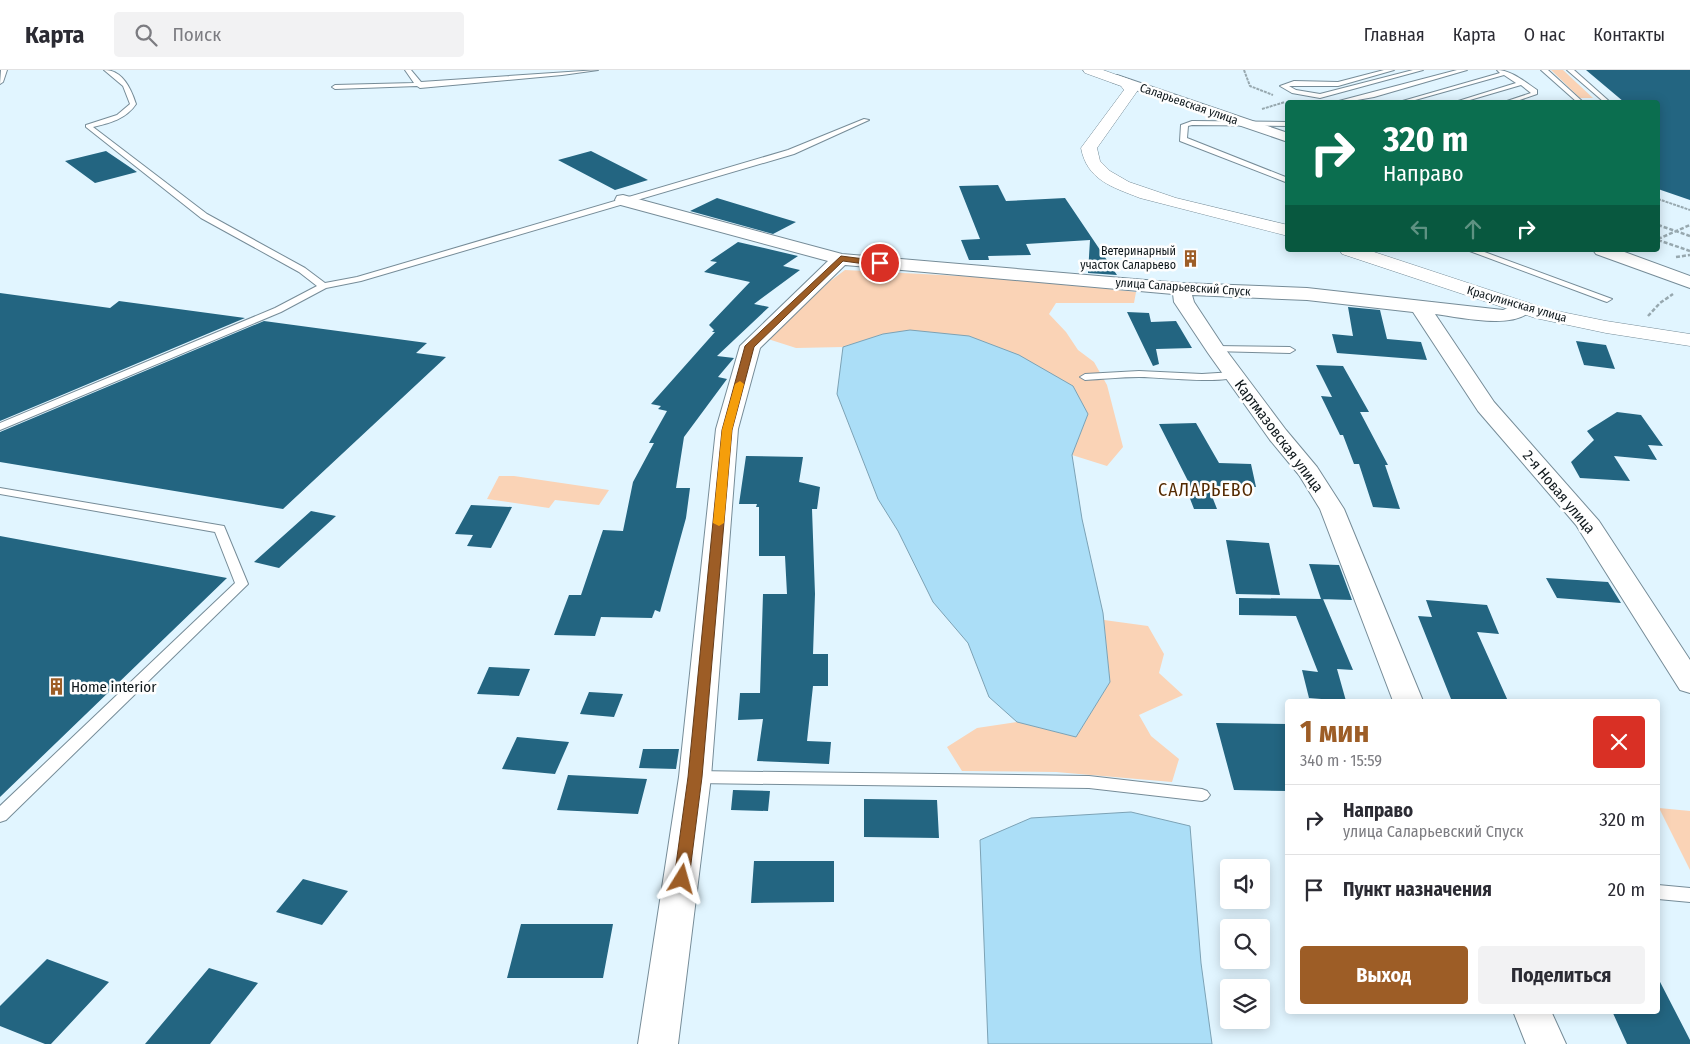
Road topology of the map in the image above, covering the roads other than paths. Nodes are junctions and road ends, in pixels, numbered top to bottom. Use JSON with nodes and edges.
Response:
{"nodes":[{"id":1,"x":4,"y":70,"type":"edge"},
{"id":2,"x":107,"y":70,"type":"edge"},
{"id":3,"x":408,"y":70,"type":"edge"},
{"id":4,"x":595,"y":70,"type":"edge"},
{"id":5,"x":1090,"y":70,"type":"edge"},
{"id":6,"x":1391,"y":70,"type":"edge"},
{"id":7,"x":1420,"y":70,"type":"edge"},
{"id":8,"x":1464,"y":70,"type":"edge"},
{"id":9,"x":1544,"y":70,"type":"edge"},
{"id":10,"x":1570,"y":70,"type":"edge"},
{"id":11,"x":1502,"y":72,"type":"edge"},
{"id":12,"x":1117,"y":79,"type":"junction"},
{"id":13,"x":0,"y":82,"type":"edge"},
{"id":14,"x":1522,"y":83,"type":"junction"},
{"id":15,"x":420,"y":86,"type":"junction"},
{"id":16,"x":335,"y":87,"type":"dead end"},
{"id":17,"x":1349,"y":100,"type":"edge"},
{"id":18,"x":1409,"y":100,"type":"edge"},
{"id":19,"x":1465,"y":100,"type":"edge"},
{"id":20,"x":1515,"y":100,"type":"edge"},
{"id":21,"x":1578,"y":100,"type":"edge"},
{"id":22,"x":1605,"y":100,"type":"edge"},
{"id":23,"x":1285,"y":119,"type":"edge"},
{"id":24,"x":866,"y":120,"type":"dead end"},
{"id":25,"x":1248,"y":124,"type":"junction"},
{"id":26,"x":1270,"y":124,"type":"junction"},
{"id":27,"x":1285,"y":124,"type":"edge"},
{"id":28,"x":1285,"y":137,"type":"edge"},
{"id":29,"x":1285,"y":180,"type":"edge"},
{"id":30,"x":623,"y":200,"type":"junction"},
{"id":31,"x":1285,"y":230,"type":"edge"},
{"id":32,"x":1356,"y":252,"type":"edge"},
{"id":33,"x":1477,"y":252,"type":"edge"},
{"id":34,"x":1608,"y":252,"type":"edge"},
{"id":35,"x":841,"y":259,"type":"junction"},
{"id":36,"x":1690,"y":282,"type":"edge"},
{"id":37,"x":323,"y":286,"type":"junction"},
{"id":38,"x":1181,"y":289,"type":"junction"},
{"id":39,"x":1607,"y":299,"type":"dead end"},
{"id":40,"x":1420,"y":307,"type":"junction"},
{"id":41,"x":1523,"y":308,"type":"junction"},
{"id":42,"x":1690,"y":340,"type":"edge"},
{"id":43,"x":1215,"y":348,"type":"junction"},
{"id":44,"x":1290,"y":350,"type":"dead end"},
{"id":45,"x":1234,"y":375,"type":"junction"},
{"id":46,"x":1086,"y":376,"type":"dead end"},
{"id":47,"x":0,"y":427,"type":"edge"},
{"id":48,"x":0,"y":491,"type":"edge"},
{"id":49,"x":1690,"y":683,"type":"edge"},
{"id":50,"x":1407,"y":699,"type":"edge"},
{"id":51,"x":695,"y":777,"type":"junction"},
{"id":52,"x":1202,"y":795,"type":"dead end"},
{"id":53,"x":0,"y":816,"type":"edge"},
{"id":54,"x":1660,"y":892,"type":"edge"},
{"id":55,"x":1690,"y":895,"type":"edge"},
{"id":56,"x":1533,"y":1014,"type":"edge"},
{"id":57,"x":658,"y":1044,"type":"edge"},
{"id":58,"x":1546,"y":1044,"type":"edge"}],
"edges":[{"from":1,"to":13,"type":"lane"},
{"from":2,"to":37,"type":"lane"},
{"from":3,"to":15,"type":"lane"},
{"from":4,"to":15,"type":"lane"},
{"from":5,"to":12,"type":"street","name":"Саларьевская улица"},
{"from":6,"to":7,"type":"lane"},
{"from":8,"to":17,"type":"lane"},
{"from":9,"to":21,"type":"lane"},
{"from":10,"to":22,"type":"lane"},
{"from":11,"to":14,"type":"lane"},
{"from":11,"to":18,"type":"lane"},
{"from":12,"to":25,"type":"street","name":"Саларьевская улица"},
{"from":12,"to":31,"type":"street"},
{"from":14,"to":19,"type":"lane"},
{"from":14,"to":20,"type":"lane"},
{"from":15,"to":16,"type":"lane"},
{"from":23,"to":26,"type":"lane"},
{"from":24,"to":30,"type":"lane"},
{"from":25,"to":26,"type":"lane"},
{"from":25,"to":28,"type":"street","name":"Саларьевская улица"},
{"from":25,"to":29,"type":"lane"},
{"from":26,"to":27,"type":"lane"},
{"from":30,"to":35,"type":"street","name":"улица Саларьевский Спуск"},
{"from":30,"to":37,"type":"lane"},
{"from":32,"to":41,"type":"street","name":"Красулинская улица"},
{"from":33,"to":39,"type":"lane"},
{"from":34,"to":36,"type":"street"},
{"from":35,"to":38,"type":"street","name":"улица Саларьевский Спуск"},
{"from":35,"to":51,"type":"street"},
{"from":37,"to":47,"type":"lane"},
{"from":38,"to":40,"type":"street","name":"улица Саларьевский Спуск"},
{"from":38,"to":43,"type":"street","name":"Картмазовская улица"},
{"from":40,"to":41,"type":"street","name":"улица Саларьевский Спуск"},
{"from":40,"to":49,"type":"street","name":"2-я Новая улица"},
{"from":41,"to":42,"type":"street","name":"Красулинская улица"},
{"from":43,"to":44,"type":"lane"},
{"from":43,"to":45,"type":"street","name":"Картмазовская улица"},
{"from":45,"to":46,"type":"lane"},
{"from":45,"to":50,"type":"street","name":"Картмазовская улица"},
{"from":48,"to":53,"type":"lane"},
{"from":51,"to":52,"type":"lane"},
{"from":51,"to":57,"type":"street"},
{"from":54,"to":55,"type":"lane"},
{"from":56,"to":58,"type":"street"}]}
